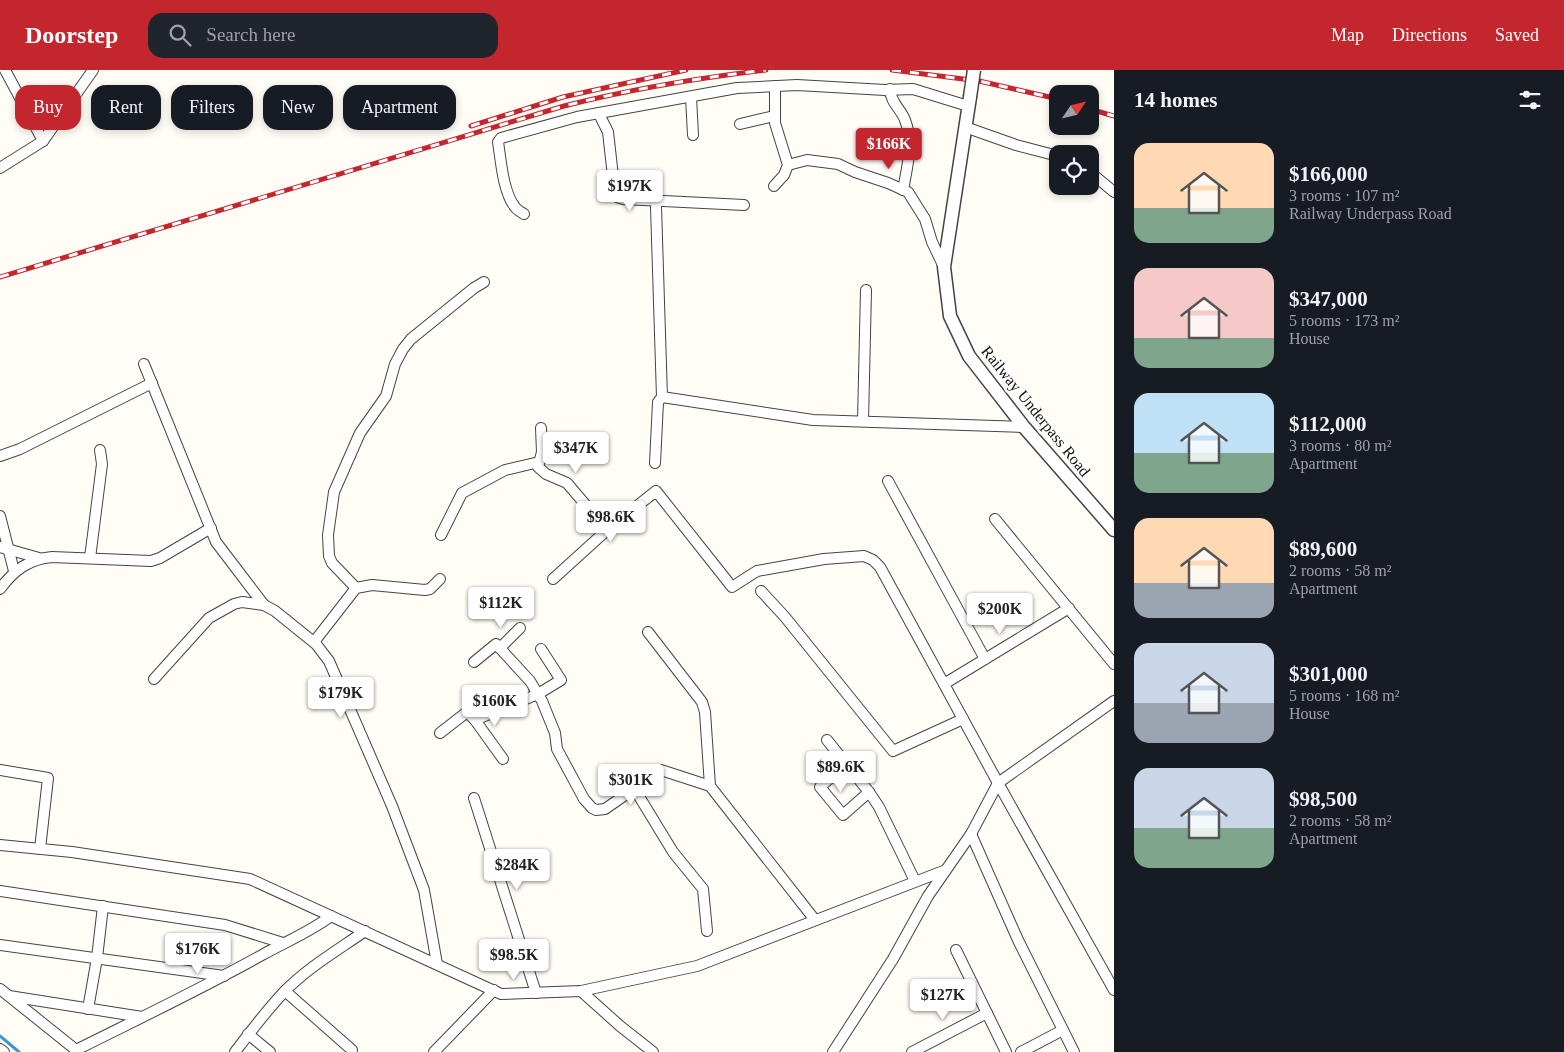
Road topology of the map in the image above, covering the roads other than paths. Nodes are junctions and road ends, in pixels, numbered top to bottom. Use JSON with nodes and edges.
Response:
{"nodes":[{"id":1,"x":5,"y":70,"type":"edge"},
{"id":2,"x":93,"y":70,"type":"edge"},
{"id":3,"x":974,"y":70,"type":"edge"},
{"id":4,"x":775,"y":86,"type":"junction"},
{"id":5,"x":890,"y":89,"type":"junction"},
{"id":6,"x":692,"y":97,"type":"junction"},
{"id":7,"x":969,"y":101,"type":"junction"},
{"id":8,"x":599,"y":114,"type":"junction"},
{"id":9,"x":774,"y":116,"type":"junction"},
{"id":10,"x":740,"y":124,"type":"dead end"},
{"id":11,"x":965,"y":127,"type":"junction"},
{"id":12,"x":693,"y":136,"type":"dead end"},
{"id":13,"x":43,"y":141,"type":"junction"},
{"id":14,"x":1049,"y":154,"type":"edge"},
{"id":15,"x":788,"y":165,"type":"junction"},
{"id":16,"x":0,"y":168,"type":"edge"},
{"id":17,"x":1099,"y":180,"type":"edge"},
{"id":18,"x":774,"y":186,"type":"dead end"},
{"id":19,"x":903,"y":190,"type":"junction"},
{"id":20,"x":1114,"y":192,"type":"edge"},
{"id":21,"x":744,"y":205,"type":"dead end"},
{"id":22,"x":656,"y":207,"type":"dead end"},
{"id":23,"x":524,"y":214,"type":"dead end"},
{"id":24,"x":944,"y":264,"type":"junction"},
{"id":25,"x":484,"y":282,"type":"dead end"},
{"id":26,"x":866,"y":290,"type":"dead end"},
{"id":27,"x":144,"y":364,"type":"dead end"},
{"id":28,"x":152,"y":383,"type":"junction"},
{"id":29,"x":662,"y":397,"type":"junction"},
{"id":30,"x":864,"y":421,"type":"junction"},
{"id":31,"x":1024,"y":427,"type":"junction"},
{"id":32,"x":541,"y":428,"type":"dead end"},
{"id":33,"x":100,"y":450,"type":"dead end"},
{"id":34,"x":0,"y":456,"type":"edge"},
{"id":35,"x":539,"y":462,"type":"junction"},
{"id":36,"x":655,"y":463,"type":"dead end"},
{"id":37,"x":888,"y":481,"type":"dead end"},
{"id":38,"x":0,"y":516,"type":"edge"},
{"id":39,"x":995,"y":520,"type":"dead end"},
{"id":40,"x":210,"y":528,"type":"junction"},
{"id":41,"x":607,"y":530,"type":"junction"},
{"id":42,"x":1114,"y":530,"type":"edge"},
{"id":43,"x":441,"y":536,"type":"dead end"},
{"id":44,"x":4,"y":548,"type":"edge"},
{"id":45,"x":39,"y":558,"type":"junction"},
{"id":46,"x":90,"y":558,"type":"junction"},
{"id":47,"x":14,"y":571,"type":"junction"},
{"id":48,"x":553,"y":578,"type":"dead end"},
{"id":49,"x":440,"y":579,"type":"dead end"},
{"id":50,"x":356,"y":588,"type":"junction"},
{"id":51,"x":0,"y":589,"type":"edge"},
{"id":52,"x":761,"y":591,"type":"dead end"},
{"id":53,"x":264,"y":605,"type":"junction"},
{"id":54,"x":1070,"y":608,"type":"junction"},
{"id":55,"x":520,"y":628,"type":"dead end"},
{"id":56,"x":648,"y":632,"type":"dead end"},
{"id":57,"x":314,"y":642,"type":"junction"},
{"id":58,"x":500,"y":648,"type":"junction"},
{"id":59,"x":540,"y":649,"type":"dead end"},
{"id":60,"x":985,"y":659,"type":"junction"},
{"id":61,"x":474,"y":662,"type":"dead end"},
{"id":62,"x":1114,"y":664,"type":"edge"},
{"id":63,"x":154,"y":679,"type":"dead end"},
{"id":64,"x":944,"y":684,"type":"junction"},
{"id":65,"x":538,"y":694,"type":"junction"},
{"id":66,"x":1114,"y":701,"type":"edge"},
{"id":67,"x":963,"y":719,"type":"junction"},
{"id":68,"x":474,"y":720,"type":"junction"},
{"id":69,"x":440,"y":733,"type":"dead end"},
{"id":70,"x":828,"y":740,"type":"dead end"},
{"id":71,"x":502,"y":759,"type":"dead end"},
{"id":72,"x":846,"y":764,"type":"junction"},
{"id":73,"x":0,"y":770,"type":"edge"},
{"id":74,"x":998,"y":783,"type":"junction"},
{"id":75,"x":710,"y":786,"type":"junction"},
{"id":76,"x":634,"y":788,"type":"junction"},
{"id":77,"x":869,"y":792,"type":"junction"},
{"id":78,"x":474,"y":798,"type":"dead end"},
{"id":79,"x":971,"y":834,"type":"junction"},
{"id":80,"x":0,"y":845,"type":"edge"},
{"id":81,"x":40,"y":849,"type":"junction"},
{"id":82,"x":946,"y":870,"type":"junction"},
{"id":83,"x":915,"y":881,"type":"junction"},
{"id":84,"x":0,"y":891,"type":"edge"},
{"id":85,"x":103,"y":906,"type":"junction"},
{"id":86,"x":331,"y":916,"type":"junction"},
{"id":87,"x":814,"y":920,"type":"junction"},
{"id":88,"x":365,"y":931,"type":"junction"},
{"id":89,"x":707,"y":931,"type":"dead end"},
{"id":90,"x":283,"y":943,"type":"junction"},
{"id":91,"x":0,"y":945,"type":"edge"},
{"id":92,"x":956,"y":950,"type":"dead end"},
{"id":93,"x":97,"y":958,"type":"junction"},
{"id":94,"x":437,"y":964,"type":"junction"},
{"id":95,"x":224,"y":976,"type":"junction"},
{"id":96,"x":1113,"y":987,"type":"edge"},
{"id":97,"x":494,"y":990,"type":"junction"},
{"id":98,"x":285,"y":991,"type":"junction"},
{"id":99,"x":581,"y":991,"type":"junction"},
{"id":100,"x":4,"y":992,"type":"edge"},
{"id":101,"x":536,"y":993,"type":"junction"},
{"id":102,"x":88,"y":1009,"type":"junction"},
{"id":103,"x":987,"y":1013,"type":"junction"},
{"id":104,"x":142,"y":1017,"type":"junction"},
{"id":105,"x":1063,"y":1030,"type":"junction"},
{"id":106,"x":248,"y":1034,"type":"junction"},
{"id":107,"x":0,"y":1049,"type":"edge"},
{"id":108,"x":352,"y":1050,"type":"dead end"},
{"id":109,"x":4,"y":1052,"type":"edge"},
{"id":110,"x":235,"y":1052,"type":"edge"},
{"id":111,"x":270,"y":1052,"type":"edge"},
{"id":112,"x":434,"y":1052,"type":"edge"},
{"id":113,"x":653,"y":1052,"type":"edge"},
{"id":114,"x":833,"y":1052,"type":"edge"},
{"id":115,"x":912,"y":1052,"type":"edge"},
{"id":116,"x":1006,"y":1052,"type":"edge"},
{"id":117,"x":1021,"y":1052,"type":"edge"},
{"id":118,"x":1074,"y":1052,"type":"edge"}],
"edges":[{"from":1,"to":13,"type":"street"},
{"from":2,"to":13,"type":"street"},
{"from":3,"to":7,"type":"street","name":"Railway Underpass Road","bridge":true},
{"from":4,"to":5,"type":"street"},
{"from":4,"to":6,"type":"street"},
{"from":4,"to":9,"type":"street"},
{"from":5,"to":7,"type":"street"},
{"from":5,"to":19,"type":"street"},
{"from":6,"to":8,"type":"street"},
{"from":6,"to":12,"type":"street"},
{"from":7,"to":11,"type":"street","name":"Railway Underpass Road"},
{"from":8,"to":21,"type":"street"},
{"from":8,"to":23,"type":"street"},
{"from":9,"to":10,"type":"street"},
{"from":9,"to":15,"type":"street"},
{"from":11,"to":14,"type":"street"},
{"from":11,"to":24,"type":"street","name":"Railway Underpass Road"},
{"from":13,"to":16,"type":"street"},
{"from":15,"to":18,"type":"street"},
{"from":15,"to":19,"type":"street"},
{"from":17,"to":20,"type":"street"},
{"from":19,"to":24,"type":"street"},
{"from":22,"to":29,"type":"street"},
{"from":24,"to":31,"type":"street","name":"Railway Underpass Road"},
{"from":25,"to":50,"type":"street"},
{"from":26,"to":30,"type":"street"},
{"from":27,"to":28,"type":"street"},
{"from":28,"to":34,"type":"street"},
{"from":28,"to":40,"type":"street"},
{"from":29,"to":30,"type":"street"},
{"from":29,"to":36,"type":"street"},
{"from":30,"to":31,"type":"street"},
{"from":31,"to":42,"type":"street","name":"Railway Underpass Road"},
{"from":32,"to":35,"type":"street"},
{"from":33,"to":46,"type":"street"},
{"from":35,"to":41,"type":"street"},
{"from":35,"to":43,"type":"street"},
{"from":37,"to":60,"type":"street"},
{"from":38,"to":44,"type":"street"},
{"from":39,"to":54,"type":"street"},
{"from":40,"to":46,"type":"street"},
{"from":40,"to":53,"type":"street"},
{"from":41,"to":48,"type":"street"},
{"from":41,"to":64,"type":"street"},
{"from":44,"to":45,"type":"street"},
{"from":44,"to":47,"type":"street"},
{"from":45,"to":46,"type":"street"},
{"from":45,"to":47,"type":"street"},
{"from":47,"to":51,"type":"street"},
{"from":49,"to":50,"type":"street"},
{"from":50,"to":57,"type":"street"},
{"from":52,"to":67,"type":"street"},
{"from":53,"to":57,"type":"street"},
{"from":53,"to":63,"type":"street"},
{"from":54,"to":60,"type":"street"},
{"from":54,"to":62,"type":"street"},
{"from":55,"to":58,"type":"street"},
{"from":56,"to":75,"type":"street"},
{"from":57,"to":94,"type":"street"},
{"from":58,"to":61,"type":"street"},
{"from":58,"to":65,"type":"street"},
{"from":59,"to":65,"type":"street"},
{"from":60,"to":64,"type":"street"},
{"from":64,"to":67,"type":"street"},
{"from":65,"to":68,"type":"street"},
{"from":65,"to":76,"type":"street"},
{"from":66,"to":74,"type":"street"},
{"from":67,"to":74,"type":"street"},
{"from":68,"to":69,"type":"street"},
{"from":68,"to":71,"type":"street"},
{"from":70,"to":72,"type":"street"},
{"from":72,"to":77,"type":"street"},
{"from":72,"to":77,"type":"street"},
{"from":73,"to":81,"type":"street"},
{"from":74,"to":79,"type":"street"},
{"from":74,"to":96,"type":"street"},
{"from":75,"to":76,"type":"street"},
{"from":75,"to":87,"type":"street"},
{"from":76,"to":89,"type":"street"},
{"from":77,"to":83,"type":"street"},
{"from":78,"to":101,"type":"street"},
{"from":79,"to":82,"type":"street"},
{"from":79,"to":105,"type":"street"},
{"from":80,"to":81,"type":"street"},
{"from":81,"to":86,"type":"street"},
{"from":82,"to":83,"type":"street"},
{"from":82,"to":114,"type":"street"},
{"from":83,"to":87,"type":"street"},
{"from":84,"to":85,"type":"street"},
{"from":85,"to":90,"type":"street"},
{"from":85,"to":93,"type":"street"},
{"from":86,"to":88,"type":"street"},
{"from":86,"to":90,"type":"street"},
{"from":87,"to":99,"type":"street"},
{"from":88,"to":94,"type":"street"},
{"from":88,"to":98,"type":"street"},
{"from":90,"to":95,"type":"street"},
{"from":91,"to":93,"type":"street"},
{"from":92,"to":103,"type":"street"},
{"from":93,"to":95,"type":"street"},
{"from":93,"to":102,"type":"street"},
{"from":94,"to":97,"type":"street"},
{"from":95,"to":104,"type":"street"},
{"from":97,"to":101,"type":"street"},
{"from":97,"to":112,"type":"street"},
{"from":98,"to":106,"type":"street"},
{"from":98,"to":108,"type":"street"},
{"from":99,"to":101,"type":"street"},
{"from":99,"to":113,"type":"street"},
{"from":100,"to":102,"type":"street"},
{"from":100,"to":104,"type":"street"},
{"from":102,"to":104,"type":"street"},
{"from":103,"to":115,"type":"street"},
{"from":103,"to":116,"type":"street"},
{"from":105,"to":117,"type":"street"},
{"from":105,"to":118,"type":"street"},
{"from":106,"to":110,"type":"street"},
{"from":106,"to":111,"type":"street"},
{"from":107,"to":109,"type":"street"}]}
